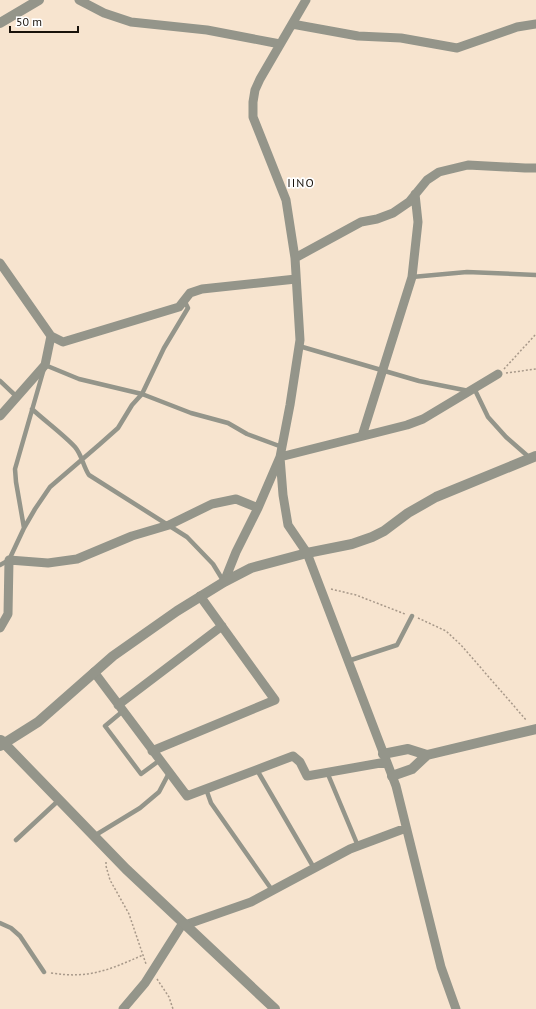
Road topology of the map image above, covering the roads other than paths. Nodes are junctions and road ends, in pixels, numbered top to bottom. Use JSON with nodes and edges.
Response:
{"nodes":[{"id":1,"x":39,"y":0,"type":"edge"},
{"id":2,"x":79,"y":0,"type":"edge"},
{"id":3,"x":306,"y":0,"type":"edge"},
{"id":4,"x":0,"y":23,"type":"edge"},
{"id":5,"x":292,"y":24,"type":"junction"},
{"id":6,"x":536,"y":24,"type":"edge"},
{"id":7,"x":280,"y":44,"type":"junction"},
{"id":8,"x":536,"y":168,"type":"edge"},
{"id":9,"x":415,"y":194,"type":"junction"},
{"id":10,"x":295,"y":258,"type":"junction"},
{"id":11,"x":0,"y":263,"type":"edge"},
{"id":12,"x":536,"y":275,"type":"edge"},
{"id":13,"x":412,"y":277,"type":"junction"},
{"id":14,"x":296,"y":279,"type":"junction"},
{"id":15,"x":185,"y":302,"type":"junction"},
{"id":16,"x":51,"y":336,"type":"junction"},
{"id":17,"x":299,"y":346,"type":"junction"},
{"id":18,"x":45,"y":365,"type":"junction"},
{"id":19,"x":383,"y":370,"type":"junction"},
{"id":20,"x":498,"y":374,"type":"road end"},
{"id":21,"x":0,"y":381,"type":"edge"},
{"id":22,"x":472,"y":390,"type":"junction"},
{"id":23,"x":142,"y":394,"type":"junction"},
{"id":24,"x":17,"y":397,"type":"junction"},
{"id":25,"x":32,"y":409,"type":"junction"},
{"id":26,"x":0,"y":416,"type":"edge"},
{"id":27,"x":362,"y":436,"type":"junction"},
{"id":28,"x":282,"y":446,"type":"junction"},
{"id":29,"x":280,"y":457,"type":"junction"},
{"id":30,"x":533,"y":457,"type":"edge"},
{"id":31,"x":82,"y":459,"type":"junction"},
{"id":32,"x":258,"y":508,"type":"junction"},
{"id":33,"x":169,"y":525,"type":"junction"},
{"id":34,"x":24,"y":528,"type":"junction"},
{"id":35,"x":307,"y":553,"type":"junction"},
{"id":36,"x":9,"y":560,"type":"junction"},
{"id":37,"x":0,"y":565,"type":"edge"},
{"id":38,"x":224,"y":582,"type":"junction"},
{"id":39,"x":200,"y":596,"type":"junction"},
{"id":40,"x":412,"y":616,"type":"road end"},
{"id":41,"x":222,"y":626,"type":"junction"},
{"id":42,"x":0,"y":628,"type":"edge"},
{"id":43,"x":348,"y":661,"type":"junction"},
{"id":44,"x":94,"y":672,"type":"junction"},
{"id":45,"x":120,"y":708,"type":"junction"},
{"id":46,"x":535,"y":729,"type":"edge"},
{"id":47,"x":2,"y":743,"type":"edge"},
{"id":48,"x":152,"y":751,"type":"junction"},
{"id":49,"x":427,"y":755,"type":"junction"},
{"id":50,"x":384,"y":758,"type":"junction"},
{"id":51,"x":160,"y":760,"type":"junction"},
{"id":52,"x":257,"y":770,"type":"junction"},
{"id":53,"x":327,"y":772,"type":"junction"},
{"id":54,"x":169,"y":773,"type":"junction"},
{"id":55,"x":392,"y":776,"type":"junction"},
{"id":56,"x":206,"y":789,"type":"junction"},
{"id":57,"x":59,"y":800,"type":"junction"},
{"id":58,"x":406,"y":828,"type":"junction"},
{"id":59,"x":94,"y":836,"type":"junction"},
{"id":60,"x":16,"y":840,"type":"dead end"},
{"id":61,"x":358,"y":846,"type":"junction"},
{"id":62,"x":314,"y":868,"type":"junction"},
{"id":63,"x":272,"y":890,"type":"junction"},
{"id":64,"x":0,"y":923,"type":"edge"},
{"id":65,"x":184,"y":924,"type":"junction"},
{"id":66,"x":44,"y":972,"type":"road end"},
{"id":67,"x":123,"y":1009,"type":"edge"},
{"id":68,"x":275,"y":1009,"type":"edge"},
{"id":69,"x":456,"y":1009,"type":"edge"}],
"edges":[{"from":1,"to":4,"type":"street"},
{"from":2,"to":7,"type":"street"},
{"from":3,"to":5,"type":"street"},
{"from":5,"to":6,"type":"street"},
{"from":5,"to":7,"type":"street"},
{"from":7,"to":10,"type":"street"},
{"from":8,"to":9,"type":"street"},
{"from":9,"to":10,"type":"street"},
{"from":9,"to":13,"type":"street"},
{"from":10,"to":14,"type":"street"},
{"from":11,"to":16,"type":"street"},
{"from":12,"to":13,"type":"lane"},
{"from":13,"to":19,"type":"street"},
{"from":14,"to":15,"type":"street"},
{"from":14,"to":17,"type":"street"},
{"from":15,"to":16,"type":"street"},
{"from":15,"to":23,"type":"lane"},
{"from":16,"to":18,"type":"street"},
{"from":17,"to":19,"type":"lane"},
{"from":17,"to":28,"type":"street"},
{"from":18,"to":23,"type":"lane"},
{"from":18,"to":24,"type":"street"},
{"from":18,"to":25,"type":"lane"},
{"from":19,"to":22,"type":"lane"},
{"from":19,"to":27,"type":"street"},
{"from":20,"to":22,"type":"street"},
{"from":21,"to":24,"type":"lane"},
{"from":22,"to":27,"type":"street"},
{"from":22,"to":30,"type":"lane"},
{"from":23,"to":28,"type":"lane"},
{"from":23,"to":31,"type":"lane"},
{"from":24,"to":26,"type":"street"},
{"from":25,"to":31,"type":"lane"},
{"from":25,"to":34,"type":"lane"},
{"from":27,"to":29,"type":"street"},
{"from":28,"to":29,"type":"street"},
{"from":29,"to":32,"type":"street"},
{"from":29,"to":35,"type":"street"},
{"from":30,"to":35,"type":"street"},
{"from":31,"to":33,"type":"lane"},
{"from":31,"to":34,"type":"lane"},
{"from":32,"to":33,"type":"street"},
{"from":32,"to":38,"type":"street"},
{"from":33,"to":36,"type":"street"},
{"from":33,"to":38,"type":"lane"},
{"from":34,"to":36,"type":"lane"},
{"from":35,"to":38,"type":"street"},
{"from":35,"to":43,"type":"street"},
{"from":36,"to":37,"type":"lane"},
{"from":36,"to":42,"type":"street"},
{"from":38,"to":39,"type":"street"},
{"from":39,"to":41,"type":"street"},
{"from":39,"to":44,"type":"street"},
{"from":40,"to":43,"type":"lane"},
{"from":41,"to":45,"type":"street"},
{"from":41,"to":48,"type":"street"},
{"from":43,"to":50,"type":"street"},
{"from":44,"to":45,"type":"street"},
{"from":44,"to":47,"type":"street"},
{"from":45,"to":48,"type":"street"},
{"from":45,"to":51,"type":"lane"},
{"from":46,"to":49,"type":"street"},
{"from":47,"to":57,"type":"street"},
{"from":48,"to":51,"type":"street"},
{"from":49,"to":50,"type":"street"},
{"from":49,"to":55,"type":"street"},
{"from":50,"to":53,"type":"street"},
{"from":50,"to":55,"type":"street"},
{"from":51,"to":54,"type":"street"},
{"from":52,"to":53,"type":"street"},
{"from":52,"to":56,"type":"street"},
{"from":52,"to":62,"type":"lane"},
{"from":53,"to":61,"type":"lane"},
{"from":54,"to":56,"type":"street"},
{"from":54,"to":59,"type":"lane"},
{"from":55,"to":58,"type":"street"},
{"from":56,"to":63,"type":"lane"},
{"from":57,"to":59,"type":"street"},
{"from":57,"to":60,"type":"lane"},
{"from":58,"to":61,"type":"street"},
{"from":58,"to":69,"type":"street"},
{"from":59,"to":65,"type":"street"},
{"from":61,"to":62,"type":"street"},
{"from":62,"to":63,"type":"street"},
{"from":63,"to":65,"type":"street"},
{"from":64,"to":66,"type":"lane"},
{"from":65,"to":67,"type":"street"},
{"from":65,"to":68,"type":"street"}]}
